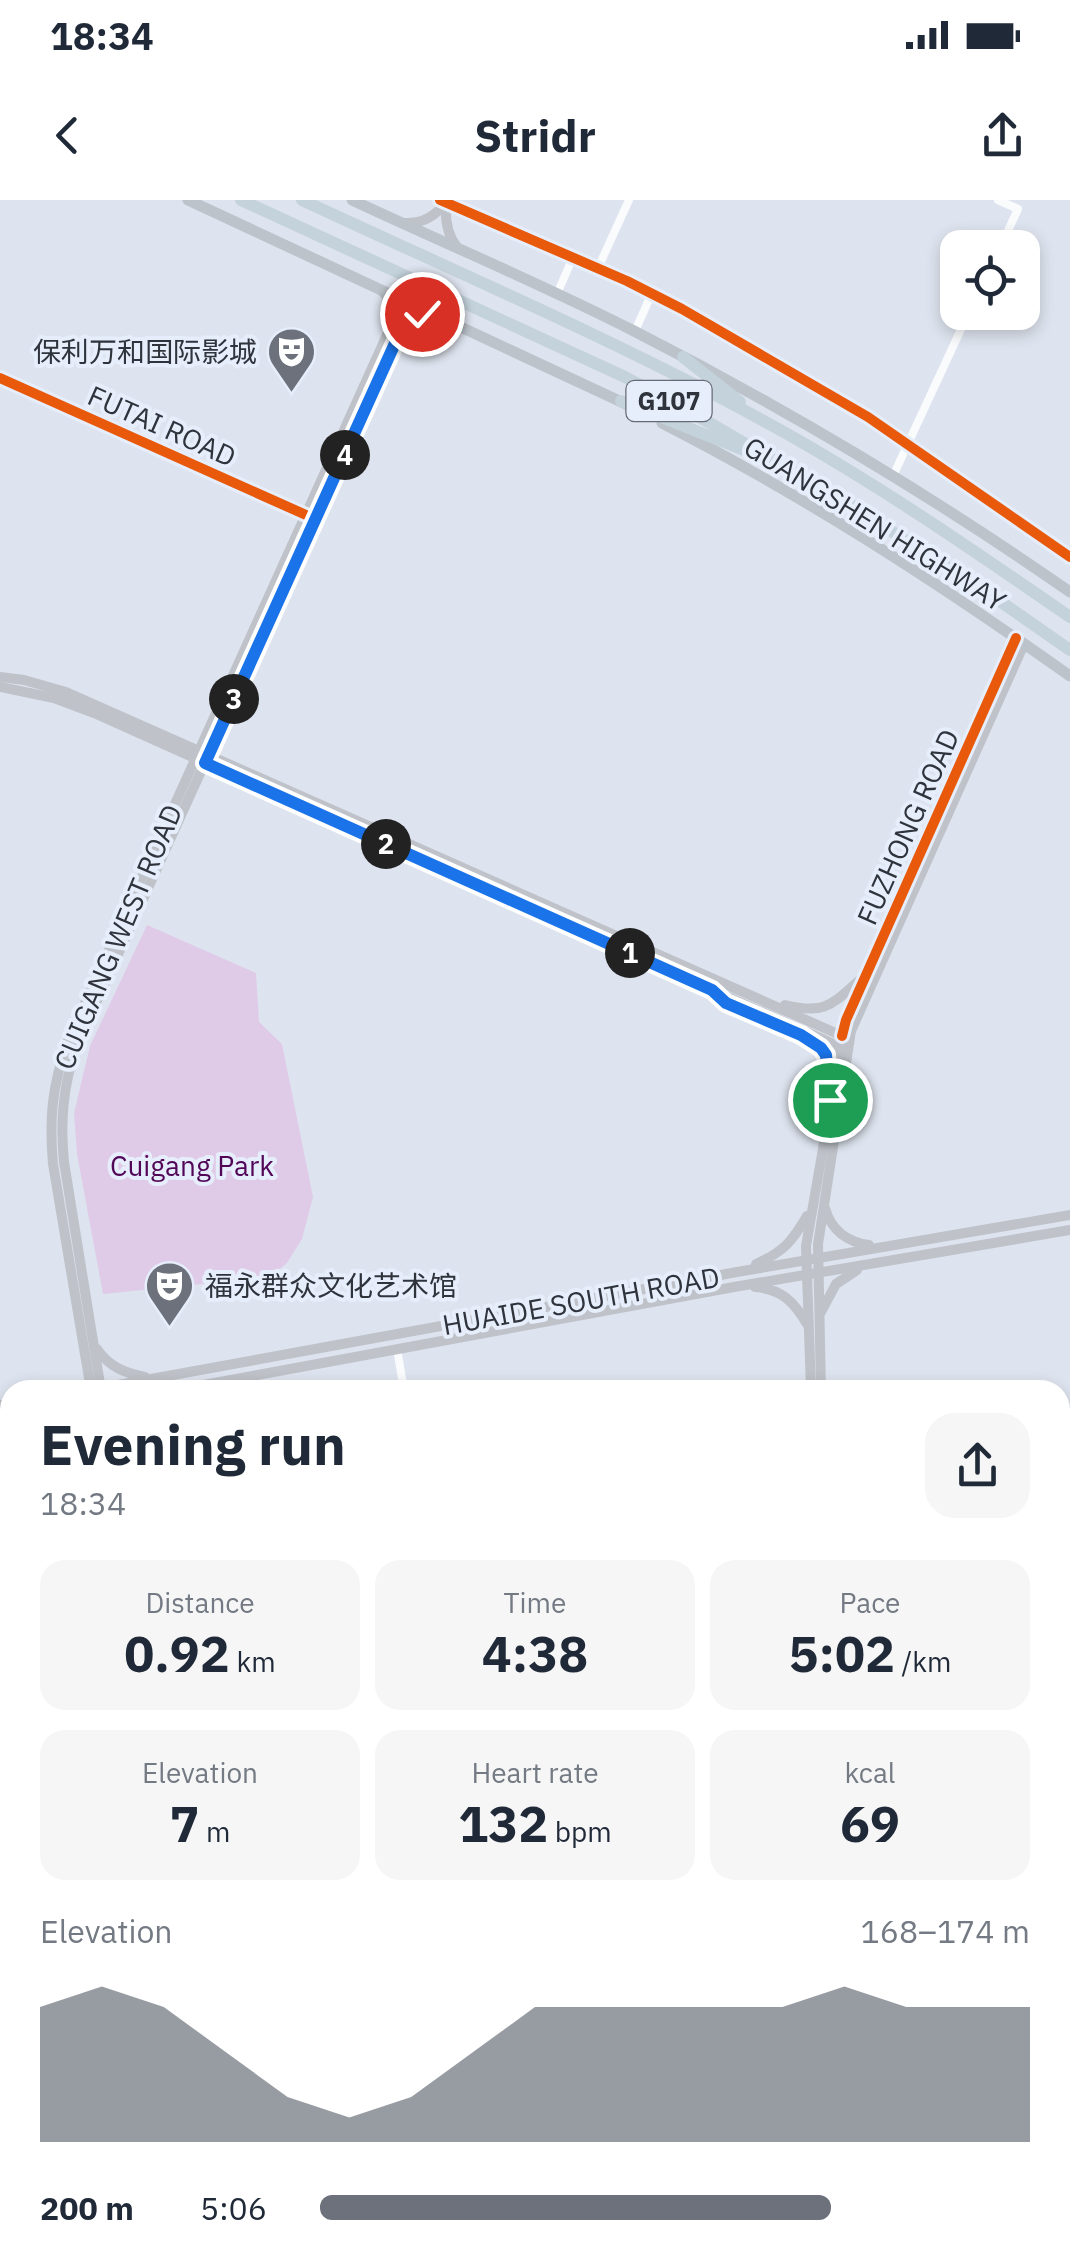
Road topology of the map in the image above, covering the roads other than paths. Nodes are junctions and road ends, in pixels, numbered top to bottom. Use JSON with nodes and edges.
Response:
{"nodes":[{"id":1,"x":188,"y":200,"type":"edge"},
{"id":2,"x":241,"y":200,"type":"edge"},
{"id":3,"x":302,"y":200,"type":"edge"},
{"id":4,"x":352,"y":200,"type":"edge"},
{"id":5,"x":630,"y":200,"type":"edge"},
{"id":6,"x":998,"y":200,"type":"edge"},
{"id":7,"x":445,"y":201,"type":"edge"},
{"id":8,"x":402,"y":223,"type":"junction"},
{"id":9,"x":1008,"y":230,"type":"edge"},
{"id":10,"x":458,"y":248,"type":"junction"},
{"id":11,"x":573,"y":257,"type":"junction"},
{"id":12,"x":598,"y":268,"type":"junction"},
{"id":13,"x":380,"y":290,"type":"junction"},
{"id":14,"x":652,"y":293,"type":"junction"},
{"id":15,"x":557,"y":294,"type":"junction"},
{"id":16,"x":432,"y":313,"type":"junction"},
{"id":17,"x":961,"y":330,"type":"edge"},
{"id":18,"x":635,"y":331,"type":"junction"},
{"id":19,"x":386,"y":350,"type":"junction"},
{"id":20,"x":682,"y":357,"type":"junction"},
{"id":21,"x":0,"y":380,"type":"edge"},
{"id":22,"x":620,"y":402,"type":"junction"},
{"id":23,"x":765,"y":422,"type":"junction"},
{"id":24,"x":908,"y":444,"type":"junction"},
{"id":25,"x":791,"y":468,"type":"junction"},
{"id":26,"x":894,"y":476,"type":"junction"},
{"id":27,"x":306,"y":515,"type":"junction"},
{"id":28,"x":1070,"y":557,"type":"edge"},
{"id":29,"x":1070,"y":592,"type":"edge"},
{"id":30,"x":1070,"y":616,"type":"edge"},
{"id":31,"x":1020,"y":641,"type":"junction"},
{"id":32,"x":1070,"y":650,"type":"edge"},
{"id":33,"x":1070,"y":676,"type":"edge"},
{"id":34,"x":0,"y":677,"type":"edge"},
{"id":35,"x":0,"y":687,"type":"edge"},
{"id":36,"x":202,"y":757,"type":"junction"},
{"id":37,"x":867,"y":974,"type":"junction"},
{"id":38,"x":712,"y":990,"type":"junction"},
{"id":39,"x":754,"y":997,"type":"junction"},
{"id":40,"x":844,"y":1043,"type":"junction"},
{"id":41,"x":830,"y":1100,"type":"junction"},
{"id":42,"x":818,"y":1204,"type":"junction"},
{"id":43,"x":1070,"y":1215,"type":"edge"},
{"id":44,"x":1070,"y":1230,"type":"edge"},
{"id":45,"x":890,"y":1245,"type":"junction"},
{"id":46,"x":812,"y":1259,"type":"junction"},
{"id":47,"x":880,"y":1261,"type":"junction"},
{"id":48,"x":737,"y":1272,"type":"junction"},
{"id":49,"x":812,"y":1273,"type":"junction"},
{"id":50,"x":734,"y":1287,"type":"junction"},
{"id":51,"x":819,"y":1318,"type":"junction"},
{"id":52,"x":809,"y":1326,"type":"junction"},
{"id":53,"x":94,"y":1345,"type":"junction"},
{"id":54,"x":396,"y":1348,"type":"junction"},
{"id":55,"x":161,"y":1378,"type":"junction"},
{"id":56,"x":94,"y":1380,"type":"edge"},
{"id":57,"x":96,"y":1380,"type":"edge"},
{"id":58,"x":150,"y":1380,"type":"edge"},
{"id":59,"x":228,"y":1380,"type":"edge"},
{"id":60,"x":402,"y":1380,"type":"edge"},
{"id":61,"x":812,"y":1380,"type":"edge"},
{"id":62,"x":821,"y":1380,"type":"edge"}],
"edges":[{"from":1,"to":13,"type":"main road"},
{"from":2,"to":25,"type":"highway","name":"GUANGSHEN HIGHWAY","number":"G107"},
{"from":3,"to":23,"type":"highway","name":"GUANGSHEN HIGHWAY","number":"G107"},
{"from":4,"to":8,"type":"main road"},
{"from":5,"to":12,"type":"street"},
{"from":6,"to":9,"type":"street"},
{"from":7,"to":8,"type":"main road"},
{"from":7,"to":10,"type":"main road"},
{"from":7,"to":11,"type":"street"},
{"from":8,"to":10,"type":"main road"},
{"from":10,"to":15,"type":"main road"},
{"from":11,"to":12,"type":"street"},
{"from":11,"to":15,"type":"street"},
{"from":12,"to":14,"type":"street"},
{"from":13,"to":16,"type":"main road"},
{"from":13,"to":19,"type":"main road","name":"CUIGANG WEST ROAD"},
{"from":14,"to":18,"type":"street"},
{"from":14,"to":24,"type":"street"},
{"from":15,"to":18,"type":"main road"},
{"from":16,"to":19,"type":"main road","name":"CUIGANG WEST ROAD"},
{"from":16,"to":22,"type":"main road"},
{"from":17,"to":24,"type":"street"},
{"from":18,"to":20,"type":"main road"},
{"from":19,"to":27,"type":"main road","name":"CUIGANG WEST ROAD"},
{"from":19,"to":36,"type":"main road","name":"CUIGANG WEST ROAD"},
{"from":20,"to":23,"type":"highway"},
{"from":20,"to":26,"type":"main road"},
{"from":21,"to":27,"type":"street","name":"FUTAI ROAD"},
{"from":22,"to":25,"type":"highway"},
{"from":22,"to":31,"type":"main road"},
{"from":23,"to":30,"type":"highway","name":"GUANGSHEN HIGHWAY","number":"G107"},
{"from":24,"to":26,"type":"street"},
{"from":24,"to":28,"type":"street"},
{"from":25,"to":32,"type":"highway","name":"GUANGSHEN HIGHWAY","number":"G107"},
{"from":26,"to":29,"type":"main road"},
{"from":27,"to":36,"type":"main road","name":"CUIGANG WEST ROAD"},
{"from":31,"to":33,"type":"main road"},
{"from":31,"to":37,"type":"main road","name":"FUZHONG ROAD"},
{"from":31,"to":40,"type":"main road","name":"FUZHONG ROAD"},
{"from":34,"to":36,"type":"main road"},
{"from":35,"to":36,"type":"main road"},
{"from":36,"to":38,"type":"main road"},
{"from":36,"to":39,"type":"main road"},
{"from":36,"to":53,"type":"main road","name":"CUIGANG WEST ROAD"},
{"from":36,"to":56,"type":"main road","name":"CUIGANG WEST ROAD"},
{"from":37,"to":39,"type":"main road"},
{"from":37,"to":40,"type":"main road","name":"FUZHONG ROAD"},
{"from":38,"to":40,"type":"main road"},
{"from":38,"to":41,"type":"main road"},
{"from":39,"to":40,"type":"main road"},
{"from":40,"to":41,"type":"main road","name":"FUZHONG ROAD"},
{"from":40,"to":42,"type":"main road","name":"FUZHONG ROAD"},
{"from":41,"to":42,"type":"main road","name":"FUZHONG ROAD"},
{"from":42,"to":45,"type":"main road"},
{"from":42,"to":46,"type":"main road","name":"FUZHONG ROAD"},
{"from":42,"to":48,"type":"main road"},
{"from":43,"to":45,"type":"main road","name":"HUAIDE SOUTH ROAD"},
{"from":44,"to":47,"type":"main road","name":"HUAIDE SOUTH ROAD"},
{"from":45,"to":46,"type":"main road","name":"HUAIDE SOUTH ROAD"},
{"from":46,"to":48,"type":"main road","name":"HUAIDE SOUTH ROAD"},
{"from":46,"to":49,"type":"main road","name":"FUZHONG ROAD"},
{"from":47,"to":49,"type":"main road","name":"HUAIDE SOUTH ROAD"},
{"from":47,"to":51,"type":"main road"},
{"from":48,"to":55,"type":"main road","name":"HUAIDE SOUTH ROAD"},
{"from":49,"to":50,"type":"main road","name":"HUAIDE SOUTH ROAD"},
{"from":49,"to":51,"type":"main road","name":"FUZHONG ROAD"},
{"from":49,"to":52,"type":"main road","name":"FUZHONG ROAD"},
{"from":50,"to":52,"type":"main road"},
{"from":50,"to":54,"type":"main road","name":"HUAIDE SOUTH ROAD"},
{"from":51,"to":62,"type":"main road","name":"FUZHONG ROAD"},
{"from":52,"to":61,"type":"main road","name":"FUZHONG ROAD"},
{"from":53,"to":55,"type":"main road"},
{"from":53,"to":57,"type":"main road","name":"CUIGANG WEST ROAD"},
{"from":54,"to":59,"type":"main road","name":"HUAIDE SOUTH ROAD"},
{"from":54,"to":60,"type":"street"},
{"from":55,"to":58,"type":"main road","name":"HUAIDE SOUTH ROAD"}]}
